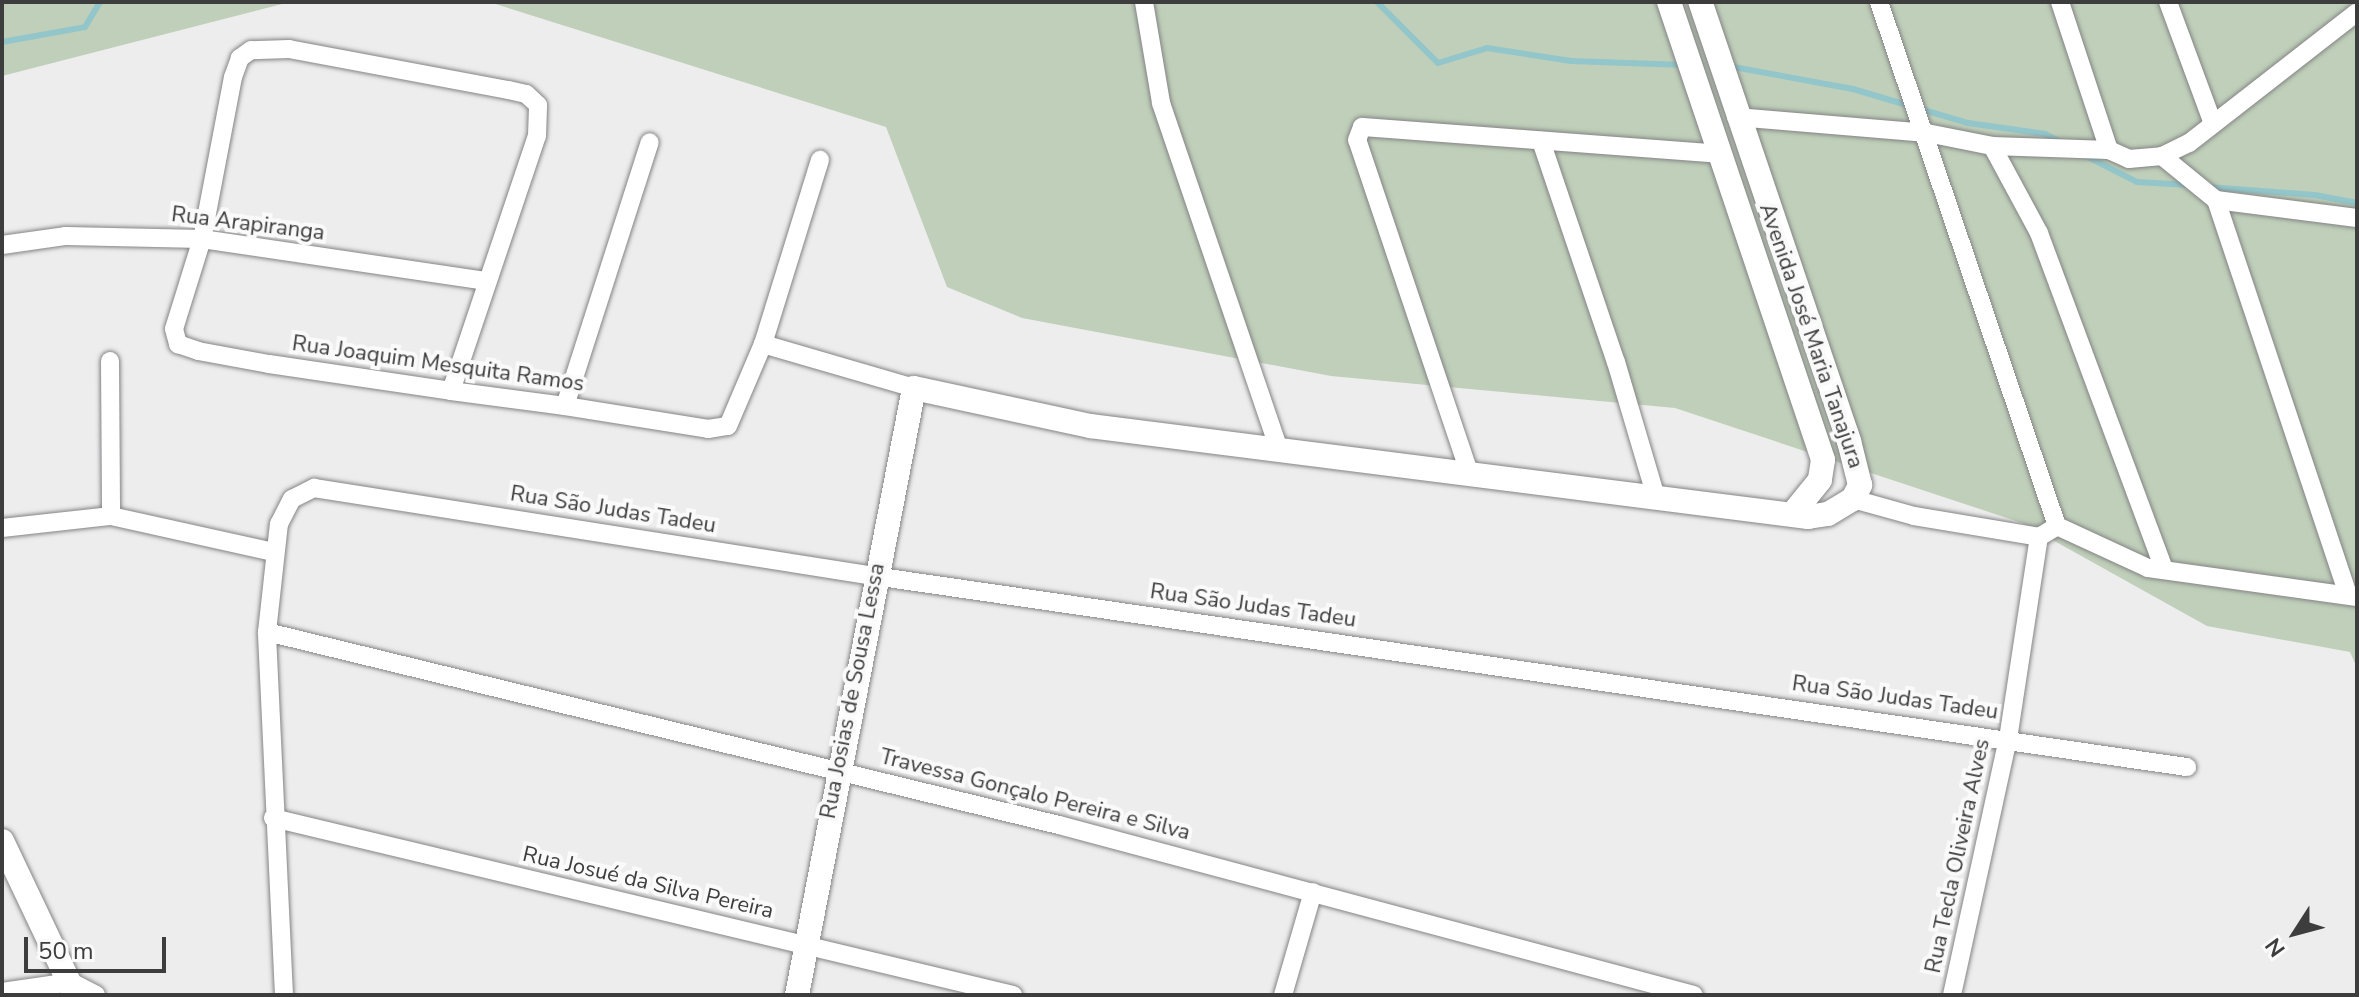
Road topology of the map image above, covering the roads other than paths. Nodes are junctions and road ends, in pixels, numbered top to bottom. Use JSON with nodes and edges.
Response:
{"nodes":[{"id":1,"x":1144,"y":2,"type":"edge"},
{"id":2,"x":1669,"y":2,"type":"edge"},
{"id":3,"x":1700,"y":2,"type":"edge"},
{"id":4,"x":1879,"y":2,"type":"edge"},
{"id":5,"x":2060,"y":2,"type":"edge"},
{"id":6,"x":2168,"y":2,"type":"edge"},
{"id":7,"x":2356,"y":7,"type":"edge"},
{"id":8,"x":1736,"y":117,"type":"junction"},
{"id":9,"x":2212,"y":121,"type":"junction"},
{"id":10,"x":1927,"y":133,"type":"junction"},
{"id":11,"x":1541,"y":141,"type":"junction"},
{"id":12,"x":650,"y":142,"type":"dead end"},
{"id":13,"x":1992,"y":146,"type":"junction"},
{"id":14,"x":2109,"y":150,"type":"junction"},
{"id":15,"x":1720,"y":154,"type":"junction"},
{"id":16,"x":2162,"y":156,"type":"junction"},
{"id":17,"x":820,"y":160,"type":"dead end"},
{"id":18,"x":2216,"y":200,"type":"junction"},
{"id":19,"x":2357,"y":218,"type":"edge"},
{"id":20,"x":202,"y":239,"type":"junction"},
{"id":21,"x":2,"y":245,"type":"edge"},
{"id":22,"x":487,"y":281,"type":"junction"},
{"id":23,"x":763,"y":344,"type":"junction"},
{"id":24,"x":1816,"y":346,"type":"junction"},
{"id":25,"x":1791,"y":355,"type":"junction"},
{"id":26,"x":110,"y":361,"type":"dead end"},
{"id":27,"x":914,"y":388,"type":"junction"},
{"id":28,"x":451,"y":391,"type":"junction"},
{"id":29,"x":565,"y":406,"type":"junction"},
{"id":30,"x":1279,"y":450,"type":"junction"},
{"id":31,"x":1469,"y":472,"type":"junction"},
{"id":32,"x":1655,"y":494,"type":"junction"},
{"id":33,"x":1853,"y":499,"type":"junction"},
{"id":34,"x":1794,"y":512,"type":"junction"},
{"id":35,"x":111,"y":516,"type":"junction"},
{"id":36,"x":2057,"y":526,"type":"junction"},
{"id":37,"x":2,"y":528,"type":"edge"},
{"id":38,"x":2039,"y":537,"type":"junction"},
{"id":39,"x":274,"y":552,"type":"junction"},
{"id":40,"x":2164,"y":570,"type":"junction"},
{"id":41,"x":874,"y":576,"type":"junction"},
{"id":42,"x":2352,"y":596,"type":"edge"},
{"id":43,"x":267,"y":632,"type":"junction"},
{"id":44,"x":2008,"y":739,"type":"junction"},
{"id":45,"x":2187,"y":767,"type":"dead end"},
{"id":46,"x":839,"y":771,"type":"junction"},
{"id":47,"x":273,"y":818,"type":"junction"},
{"id":48,"x":2,"y":841,"type":"edge"},
{"id":49,"x":1313,"y":892,"type":"junction"},
{"id":50,"x":806,"y":945,"type":"junction"},
{"id":51,"x":73,"y":988,"type":"edge"},
{"id":52,"x":2,"y":992,"type":"edge"},
{"id":53,"x":96,"y":995,"type":"edge"},
{"id":54,"x":284,"y":995,"type":"edge"},
{"id":55,"x":797,"y":995,"type":"edge"},
{"id":56,"x":1013,"y":995,"type":"edge"},
{"id":57,"x":1283,"y":995,"type":"edge"},
{"id":58,"x":1694,"y":995,"type":"edge"},
{"id":59,"x":1952,"y":995,"type":"edge"}],
"edges":[{"from":1,"to":30,"type":"street"},
{"from":2,"to":15,"type":"street","name":"Avenida José Maria Tanajura"},
{"from":3,"to":8,"type":"street","name":"Avenida José Maria Tanajura"},
{"from":4,"to":10,"type":"street"},
{"from":5,"to":14,"type":"street"},
{"from":6,"to":9,"type":"street"},
{"from":7,"to":9,"type":"street"},
{"from":8,"to":10,"type":"street"},
{"from":8,"to":24,"type":"street","name":"Avenida José Maria Tanajura"},
{"from":9,"to":16,"type":"street"},
{"from":10,"to":13,"type":"street"},
{"from":10,"to":36,"type":"street"},
{"from":11,"to":15,"type":"street"},
{"from":11,"to":31,"type":"street"},
{"from":11,"to":32,"type":"street"},
{"from":12,"to":29,"type":"street"},
{"from":13,"to":14,"type":"street"},
{"from":13,"to":40,"type":"street"},
{"from":14,"to":16,"type":"street"},
{"from":15,"to":25,"type":"street","name":"Avenida José Maria Tanajura"},
{"from":16,"to":18,"type":"street"},
{"from":17,"to":23,"type":"street"},
{"from":18,"to":19,"type":"street"},
{"from":18,"to":42,"type":"street"},
{"from":20,"to":21,"type":"street","name":"Rua Arapiranga"},
{"from":20,"to":22,"type":"street","name":"Rua Arapiranga"},
{"from":20,"to":22,"type":"street"},
{"from":20,"to":28,"type":"street","name":"Rua Joaquim Mesquita Ramos"},
{"from":22,"to":28,"type":"street"},
{"from":23,"to":27,"type":"street"},
{"from":23,"to":29,"type":"street","name":"Rua Joaquim Mesquita Ramos"},
{"from":24,"to":25,"type":"street"},
{"from":24,"to":33,"type":"street","name":"Avenida José Maria Tanajura"},
{"from":25,"to":34,"type":"street","name":"Avenida José Maria Tanajura"},
{"from":26,"to":35,"type":"street"},
{"from":27,"to":30,"type":"street"},
{"from":27,"to":41,"type":"street","name":"Rua Josias de Sousa Lessa"},
{"from":28,"to":29,"type":"street","name":"Rua Joaquim Mesquita Ramos"},
{"from":30,"to":31,"type":"street"},
{"from":31,"to":32,"type":"street"},
{"from":32,"to":34,"type":"street"},
{"from":33,"to":34,"type":"street","name":"Avenida José Maria Tanajura"},
{"from":33,"to":38,"type":"street"},
{"from":35,"to":37,"type":"street"},
{"from":35,"to":39,"type":"street"},
{"from":36,"to":38,"type":"street"},
{"from":36,"to":40,"type":"street"},
{"from":38,"to":44,"type":"street","name":"Rua Tecla Oliveira Alves"},
{"from":39,"to":41,"type":"street","name":"Rua São Judas Tadeu"},
{"from":39,"to":43,"type":"street"},
{"from":40,"to":42,"type":"street"},
{"from":41,"to":44,"type":"street","name":"Rua São Judas Tadeu"},
{"from":41,"to":46,"type":"street","name":"Rua Josias de Sousa Lessa"},
{"from":43,"to":46,"type":"street","name":"Travessa Gonçalo Pereira e Silva"},
{"from":43,"to":47,"type":"street"},
{"from":44,"to":45,"type":"street","name":"Rua São Judas Tadeu"},
{"from":44,"to":59,"type":"street","name":"Rua Tecla Oliveira Alves"},
{"from":46,"to":49,"type":"street","name":"Travessa Gonçalo Pereira e Silva"},
{"from":46,"to":50,"type":"street","name":"Rua Josias de Sousa Lessa"},
{"from":47,"to":50,"type":"street","name":"Rua Josué da Silva Pereira"},
{"from":47,"to":54,"type":"street"},
{"from":48,"to":51,"type":"street"},
{"from":49,"to":57,"type":"street"},
{"from":49,"to":58,"type":"street","name":"Travessa Gonçalo Pereira e Silva"},
{"from":50,"to":55,"type":"street","name":"Rua Josias de Sousa Lessa"},
{"from":50,"to":56,"type":"street","name":"Rua Josué da Silva Pereira"},
{"from":51,"to":52,"type":"street"},
{"from":51,"to":53,"type":"street"}]}
